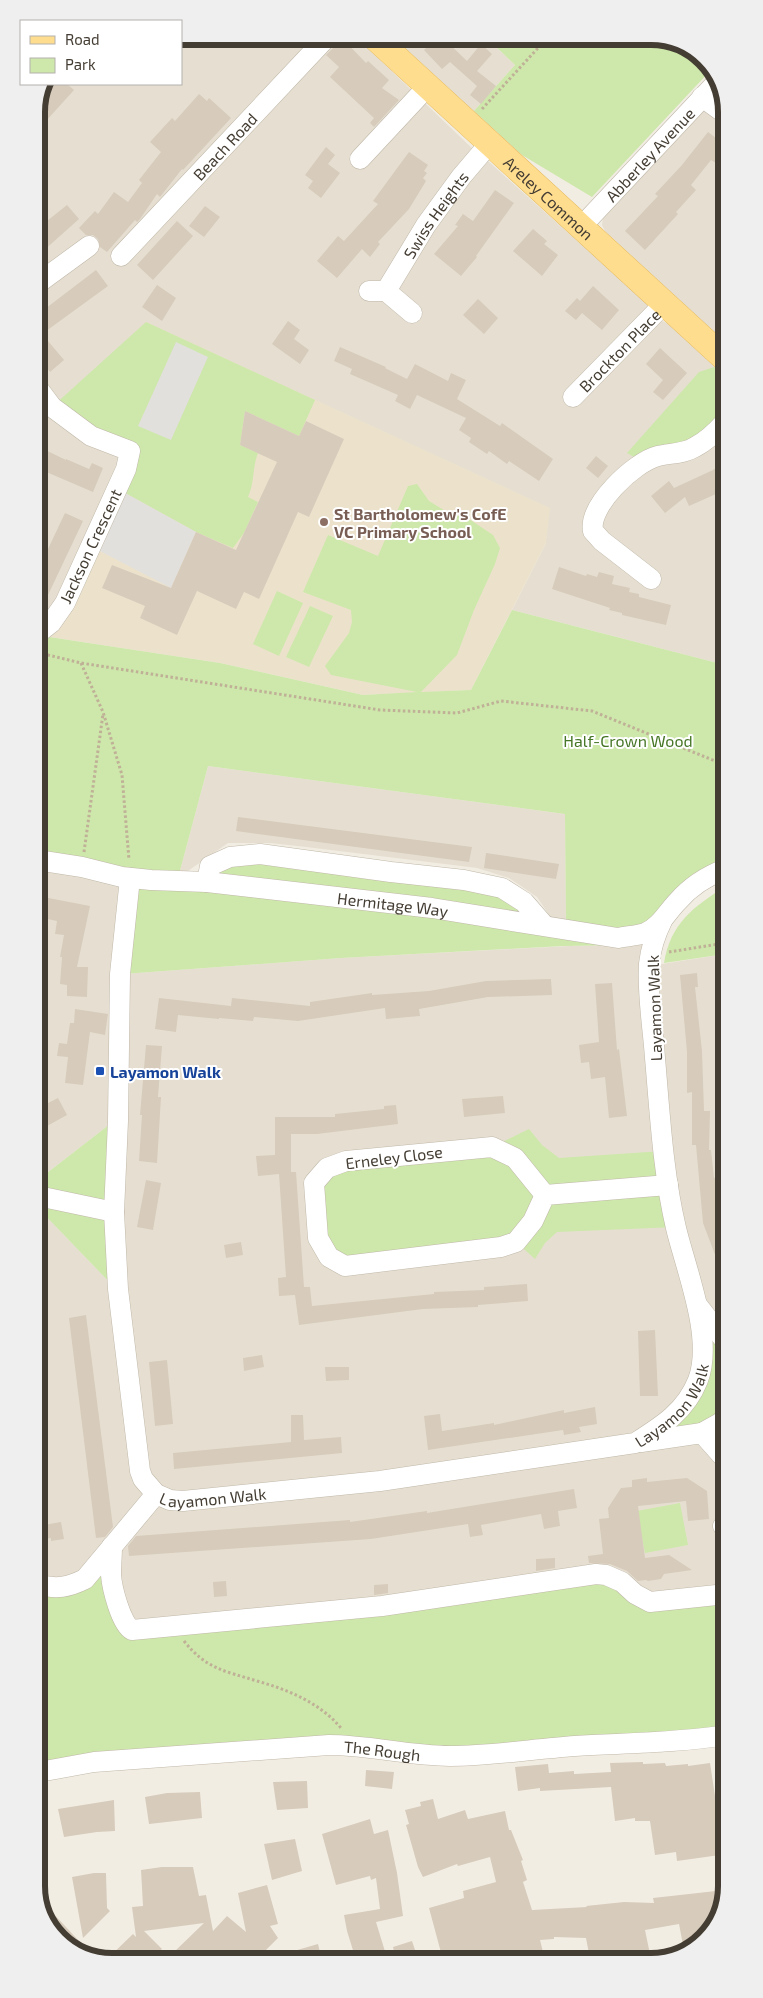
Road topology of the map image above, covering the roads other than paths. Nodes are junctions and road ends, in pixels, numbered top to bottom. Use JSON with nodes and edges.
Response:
{"nodes":[{"id":1,"x":320,"y":45,"type":"edge"},
{"id":2,"x":383,"y":45,"type":"edge"},
{"id":3,"x":428,"y":86,"type":"junction"},
{"id":4,"x":713,"y":86,"type":"edge"},
{"id":5,"x":702,"y":97,"type":"junction"},
{"id":6,"x":718,"y":108,"type":"edge"},
{"id":7,"x":490,"y":144,"type":"junction"},
{"id":8,"x":360,"y":159,"type":"dead end"},
{"id":9,"x":581,"y":227,"type":"junction"},
{"id":10,"x":90,"y":246,"type":"dead end"},
{"id":11,"x":121,"y":256,"type":"dead end"},
{"id":12,"x":45,"y":278,"type":"edge"},
{"id":13,"x":666,"y":303,"type":"junction"},
{"id":14,"x":412,"y":313,"type":"dead end"},
{"id":15,"x":718,"y":352,"type":"edge"},
{"id":16,"x":573,"y":397,"type":"dead end"},
{"id":17,"x":45,"y":398,"type":"edge"},
{"id":18,"x":718,"y":429,"type":"edge"},
{"id":19,"x":651,"y":579,"type":"dead end"},
{"id":20,"x":45,"y":628,"type":"edge"},
{"id":21,"x":45,"y":861,"type":"edge"},
{"id":22,"x":718,"y":872,"type":"edge"},
{"id":23,"x":130,"y":878,"type":"junction"},
{"id":24,"x":207,"y":882,"type":"junction"},
{"id":25,"x":662,"y":921,"type":"junction"},
{"id":26,"x":544,"y":926,"type":"junction"},
{"id":27,"x":668,"y":1185,"type":"junction"},
{"id":28,"x":545,"y":1195,"type":"junction"},
{"id":29,"x":45,"y":1197,"type":"edge"},
{"id":30,"x":114,"y":1212,"type":"junction"},
{"id":31,"x":697,"y":1304,"type":"junction"},
{"id":32,"x":718,"y":1332,"type":"edge"},
{"id":33,"x":718,"y":1424,"type":"edge"},
{"id":34,"x":702,"y":1433,"type":"junction"},
{"id":35,"x":635,"y":1443,"type":"junction"},
{"id":36,"x":718,"y":1451,"type":"edge"},
{"id":37,"x":156,"y":1494,"type":"junction"},
{"id":38,"x":112,"y":1546,"type":"junction"},
{"id":39,"x":45,"y":1585,"type":"edge"},
{"id":40,"x":718,"y":1595,"type":"edge"},
{"id":41,"x":718,"y":1737,"type":"edge"},
{"id":42,"x":45,"y":1771,"type":"edge"}],
"edges":[{"from":1,"to":11,"type":"street","name":"Beach Road"},
{"from":2,"to":3,"type":"main road","name":"Areley Common"},
{"from":3,"to":7,"type":"main road","name":"Areley Common"},
{"from":3,"to":8,"type":"street"},
{"from":4,"to":5,"type":"street","name":"Abberley Avenue"},
{"from":5,"to":6,"type":"street"},
{"from":5,"to":9,"type":"street","name":"Abberley Avenue"},
{"from":7,"to":9,"type":"main road","name":"Areley Common"},
{"from":7,"to":14,"type":"street","name":"Swiss Heights"},
{"from":9,"to":13,"type":"main road","name":"Areley Common"},
{"from":10,"to":12,"type":"street"},
{"from":13,"to":15,"type":"main road","name":"Areley Common"},
{"from":13,"to":16,"type":"street","name":"Brockton Place"},
{"from":17,"to":20,"type":"street","name":"Jackson Crescent"},
{"from":18,"to":19,"type":"street"},
{"from":21,"to":23,"type":"street","name":"Hermitage Way"},
{"from":22,"to":25,"type":"street","name":"Hermitage Way"},
{"from":23,"to":24,"type":"street","name":"Hermitage Way"},
{"from":23,"to":30,"type":"street","name":"Layamon Walk"},
{"from":24,"to":26,"type":"street","name":"Hermitage Way"},
{"from":24,"to":26,"type":"street"},
{"from":25,"to":26,"type":"street","name":"Hermitage Way"},
{"from":25,"to":27,"type":"street","name":"Layamon Walk"},
{"from":27,"to":28,"type":"street"},
{"from":27,"to":31,"type":"street","name":"Layamon Walk"},
{"from":28,"to":28,"type":"street","name":"Erneley Close"},
{"from":29,"to":30,"type":"street"},
{"from":30,"to":37,"type":"street","name":"Layamon Walk"},
{"from":31,"to":32,"type":"street","name":"Layamon Walk"},
{"from":31,"to":35,"type":"street","name":"Layamon Walk"},
{"from":33,"to":34,"type":"street"},
{"from":34,"to":35,"type":"street"},
{"from":34,"to":36,"type":"street"},
{"from":35,"to":37,"type":"street","name":"Layamon Walk"},
{"from":37,"to":38,"type":"street"},
{"from":38,"to":39,"type":"street"},
{"from":38,"to":40,"type":"street"},
{"from":41,"to":42,"type":"street","name":"The Rough"}]}
